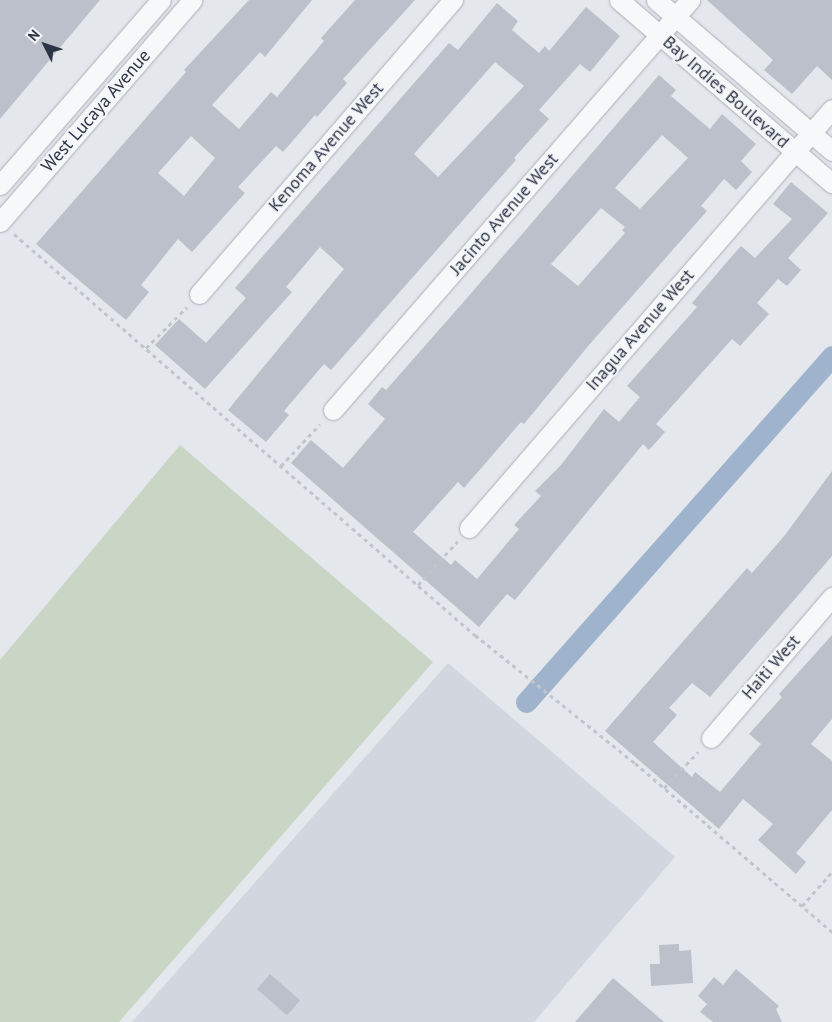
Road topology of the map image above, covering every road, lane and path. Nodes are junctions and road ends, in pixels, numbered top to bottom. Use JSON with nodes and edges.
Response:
{"nodes":[{"id":1,"x":160,"y":0,"type":"edge"},
{"id":2,"x":192,"y":0,"type":"edge"},
{"id":3,"x":452,"y":0,"type":"edge"},
{"id":4,"x":620,"y":0,"type":"edge"},
{"id":5,"x":656,"y":0,"type":"edge"},
{"id":6,"x":690,"y":0,"type":"edge"},
{"id":7,"x":675,"y":17,"type":"junction"},
{"id":8,"x":660,"y":34,"type":"junction"},
{"id":9,"x":99,"y":71,"type":"junction"},
{"id":10,"x":117,"y":86,"type":"junction"},
{"id":11,"x":832,"y":108,"type":"edge"},
{"id":12,"x":811,"y":133,"type":"junction"},
{"id":13,"x":832,"y":151,"type":"edge"},
{"id":14,"x":794,"y":152,"type":"junction"},
{"id":15,"x":832,"y":183,"type":"edge"},
{"id":16,"x":0,"y":185,"type":"edge"},
{"id":17,"x":4,"y":226,"type":"edge"},
{"id":18,"x":199,"y":294,"type":"joint"},
{"id":19,"x":146,"y":348,"type":"junction"},
{"id":20,"x":333,"y":410,"type":"joint"},
{"id":21,"x":281,"y":466,"type":"junction"},
{"id":22,"x":469,"y":528,"type":"joint"},
{"id":23,"x":418,"y":585,"type":"junction"},
{"id":24,"x":832,"y":597,"type":"edge"},
{"id":25,"x":711,"y":738,"type":"joint"},
{"id":26,"x":664,"y":788,"type":"junction"},
{"id":27,"x":832,"y":872,"type":"edge"},
{"id":28,"x":802,"y":906,"type":"junction"},
{"id":29,"x":832,"y":932,"type":"edge"}],
"edges":[{"from":1,"to":9,"type":"street"},
{"from":2,"to":10,"type":"street","name":"West Lucaya Avenue"},
{"from":3,"to":18,"type":"street","name":"Kenoma Avenue West"},
{"from":4,"to":8,"type":"street","name":"Bay Indies Boulevard"},
{"from":5,"to":7,"type":"street","name":"Bay Indies Boulevard"},
{"from":6,"to":7,"type":"street","name":"Jacinto Avenue West"},
{"from":7,"to":8,"type":"street","name":"Jacinto Avenue West"},
{"from":7,"to":12,"type":"street","name":"Bay Indies Boulevard"},
{"from":8,"to":14,"type":"street","name":"Bay Indies Boulevard"},
{"from":8,"to":20,"type":"street","name":"Jacinto Avenue West"},
{"from":9,"to":10,"type":"street"},
{"from":9,"to":16,"type":"street"},
{"from":10,"to":17,"type":"street","name":"West Lucaya Avenue"},
{"from":11,"to":12,"type":"street","name":"Inagua Avenue West"},
{"from":12,"to":13,"type":"street","name":"Bay Indies Boulevard"},
{"from":12,"to":14,"type":"street","name":"Inagua Avenue West"},
{"from":14,"to":15,"type":"street","name":"Bay Indies Boulevard"},
{"from":14,"to":22,"type":"street","name":"Inagua Avenue West"},
{"from":17,"to":19,"type":"path"},
{"from":18,"to":19,"type":"path"},
{"from":19,"to":21,"type":"path"},
{"from":20,"to":21,"type":"path"},
{"from":21,"to":23,"type":"path"},
{"from":22,"to":23,"type":"path"},
{"from":23,"to":26,"type":"path"},
{"from":24,"to":25,"type":"street","name":"Haiti West"},
{"from":25,"to":26,"type":"path"},
{"from":26,"to":28,"type":"path"},
{"from":27,"to":28,"type":"path"},
{"from":28,"to":29,"type":"path"}]}
